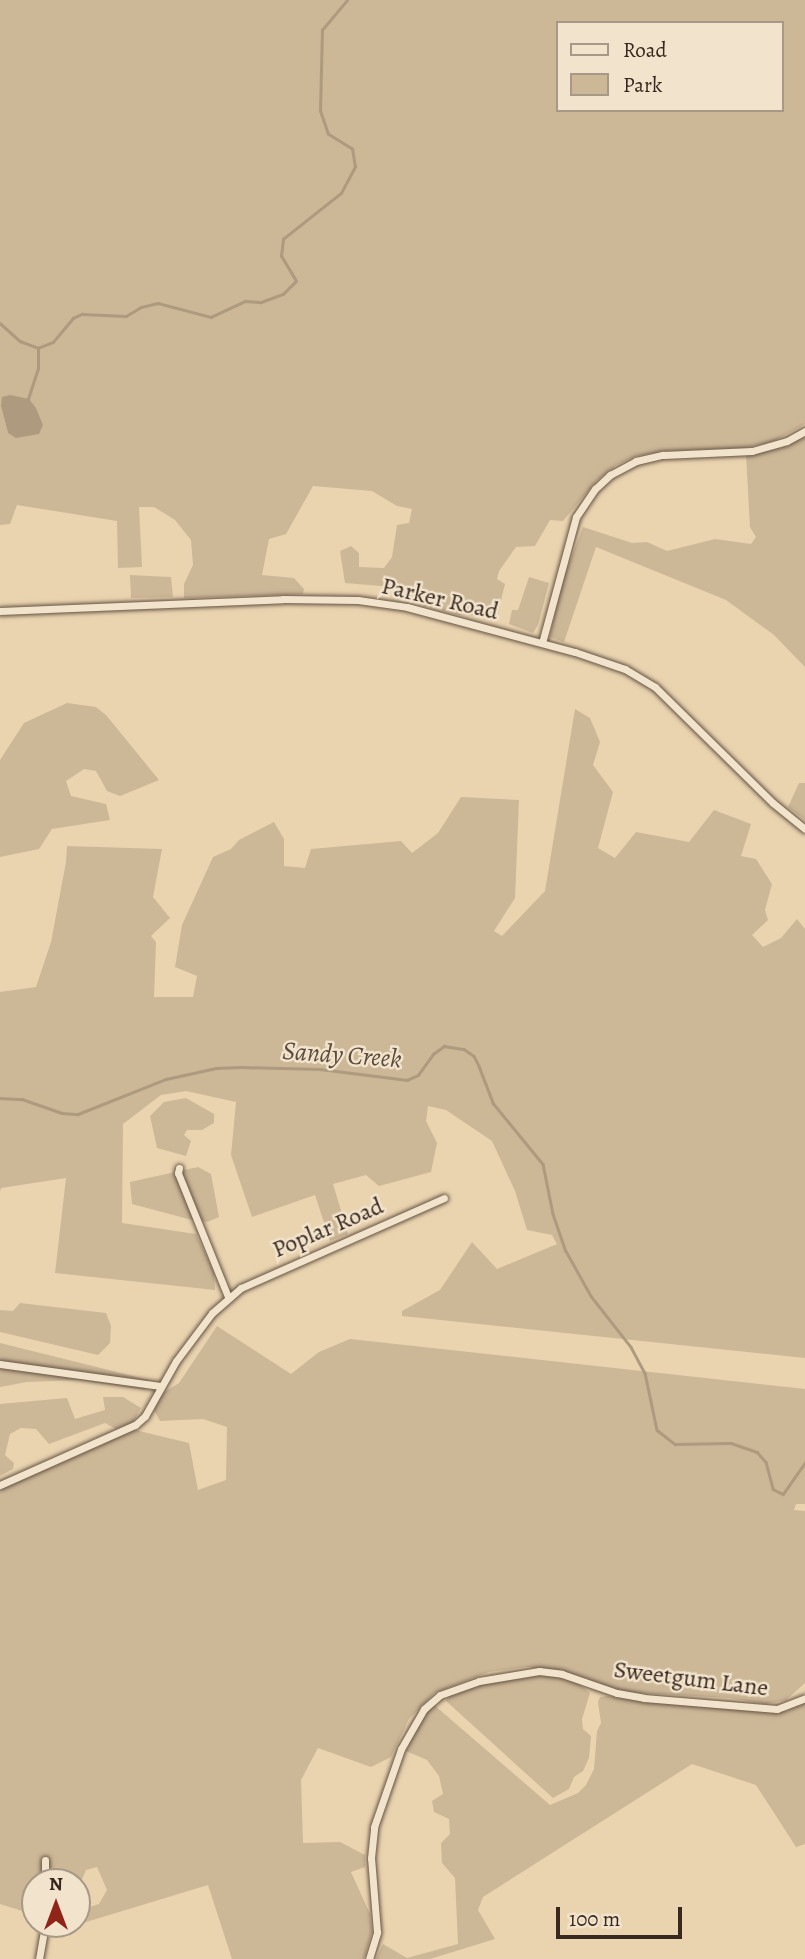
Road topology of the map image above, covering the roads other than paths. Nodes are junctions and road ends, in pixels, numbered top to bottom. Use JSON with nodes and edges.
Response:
{"nodes":[{"id":1,"x":805,"y":431,"type":"edge"},
{"id":2,"x":0,"y":611,"type":"edge"},
{"id":3,"x":542,"y":643,"type":"junction"},
{"id":4,"x":805,"y":829,"type":"edge"},
{"id":5,"x":179,"y":1168,"type":"dead end"},
{"id":6,"x":444,"y":1198,"type":"dead end"},
{"id":7,"x":229,"y":1297,"type":"junction"},
{"id":8,"x":0,"y":1364,"type":"edge"},
{"id":9,"x":161,"y":1386,"type":"junction"},
{"id":10,"x":0,"y":1485,"type":"edge"},
{"id":11,"x":805,"y":1698,"type":"edge"},
{"id":12,"x":44,"y":1860,"type":"dead end"},
{"id":13,"x":44,"y":1868,"type":"edge"},
{"id":14,"x":42,"y":1938,"type":"edge"},
{"id":15,"x":38,"y":1959,"type":"edge"},
{"id":16,"x":369,"y":1959,"type":"edge"}],
"edges":[{"from":1,"to":3,"type":"street"},
{"from":2,"to":3,"type":"street","name":"Parker Road"},
{"from":3,"to":4,"type":"street","name":"Parker Road"},
{"from":5,"to":7,"type":"street"},
{"from":6,"to":7,"type":"street","name":"Poplar Road"},
{"from":7,"to":9,"type":"street"},
{"from":8,"to":9,"type":"street"},
{"from":9,"to":10,"type":"street"},
{"from":11,"to":16,"type":"street","name":"Sweetgum Lane"},
{"from":12,"to":13,"type":"street"},
{"from":14,"to":15,"type":"street"}]}
